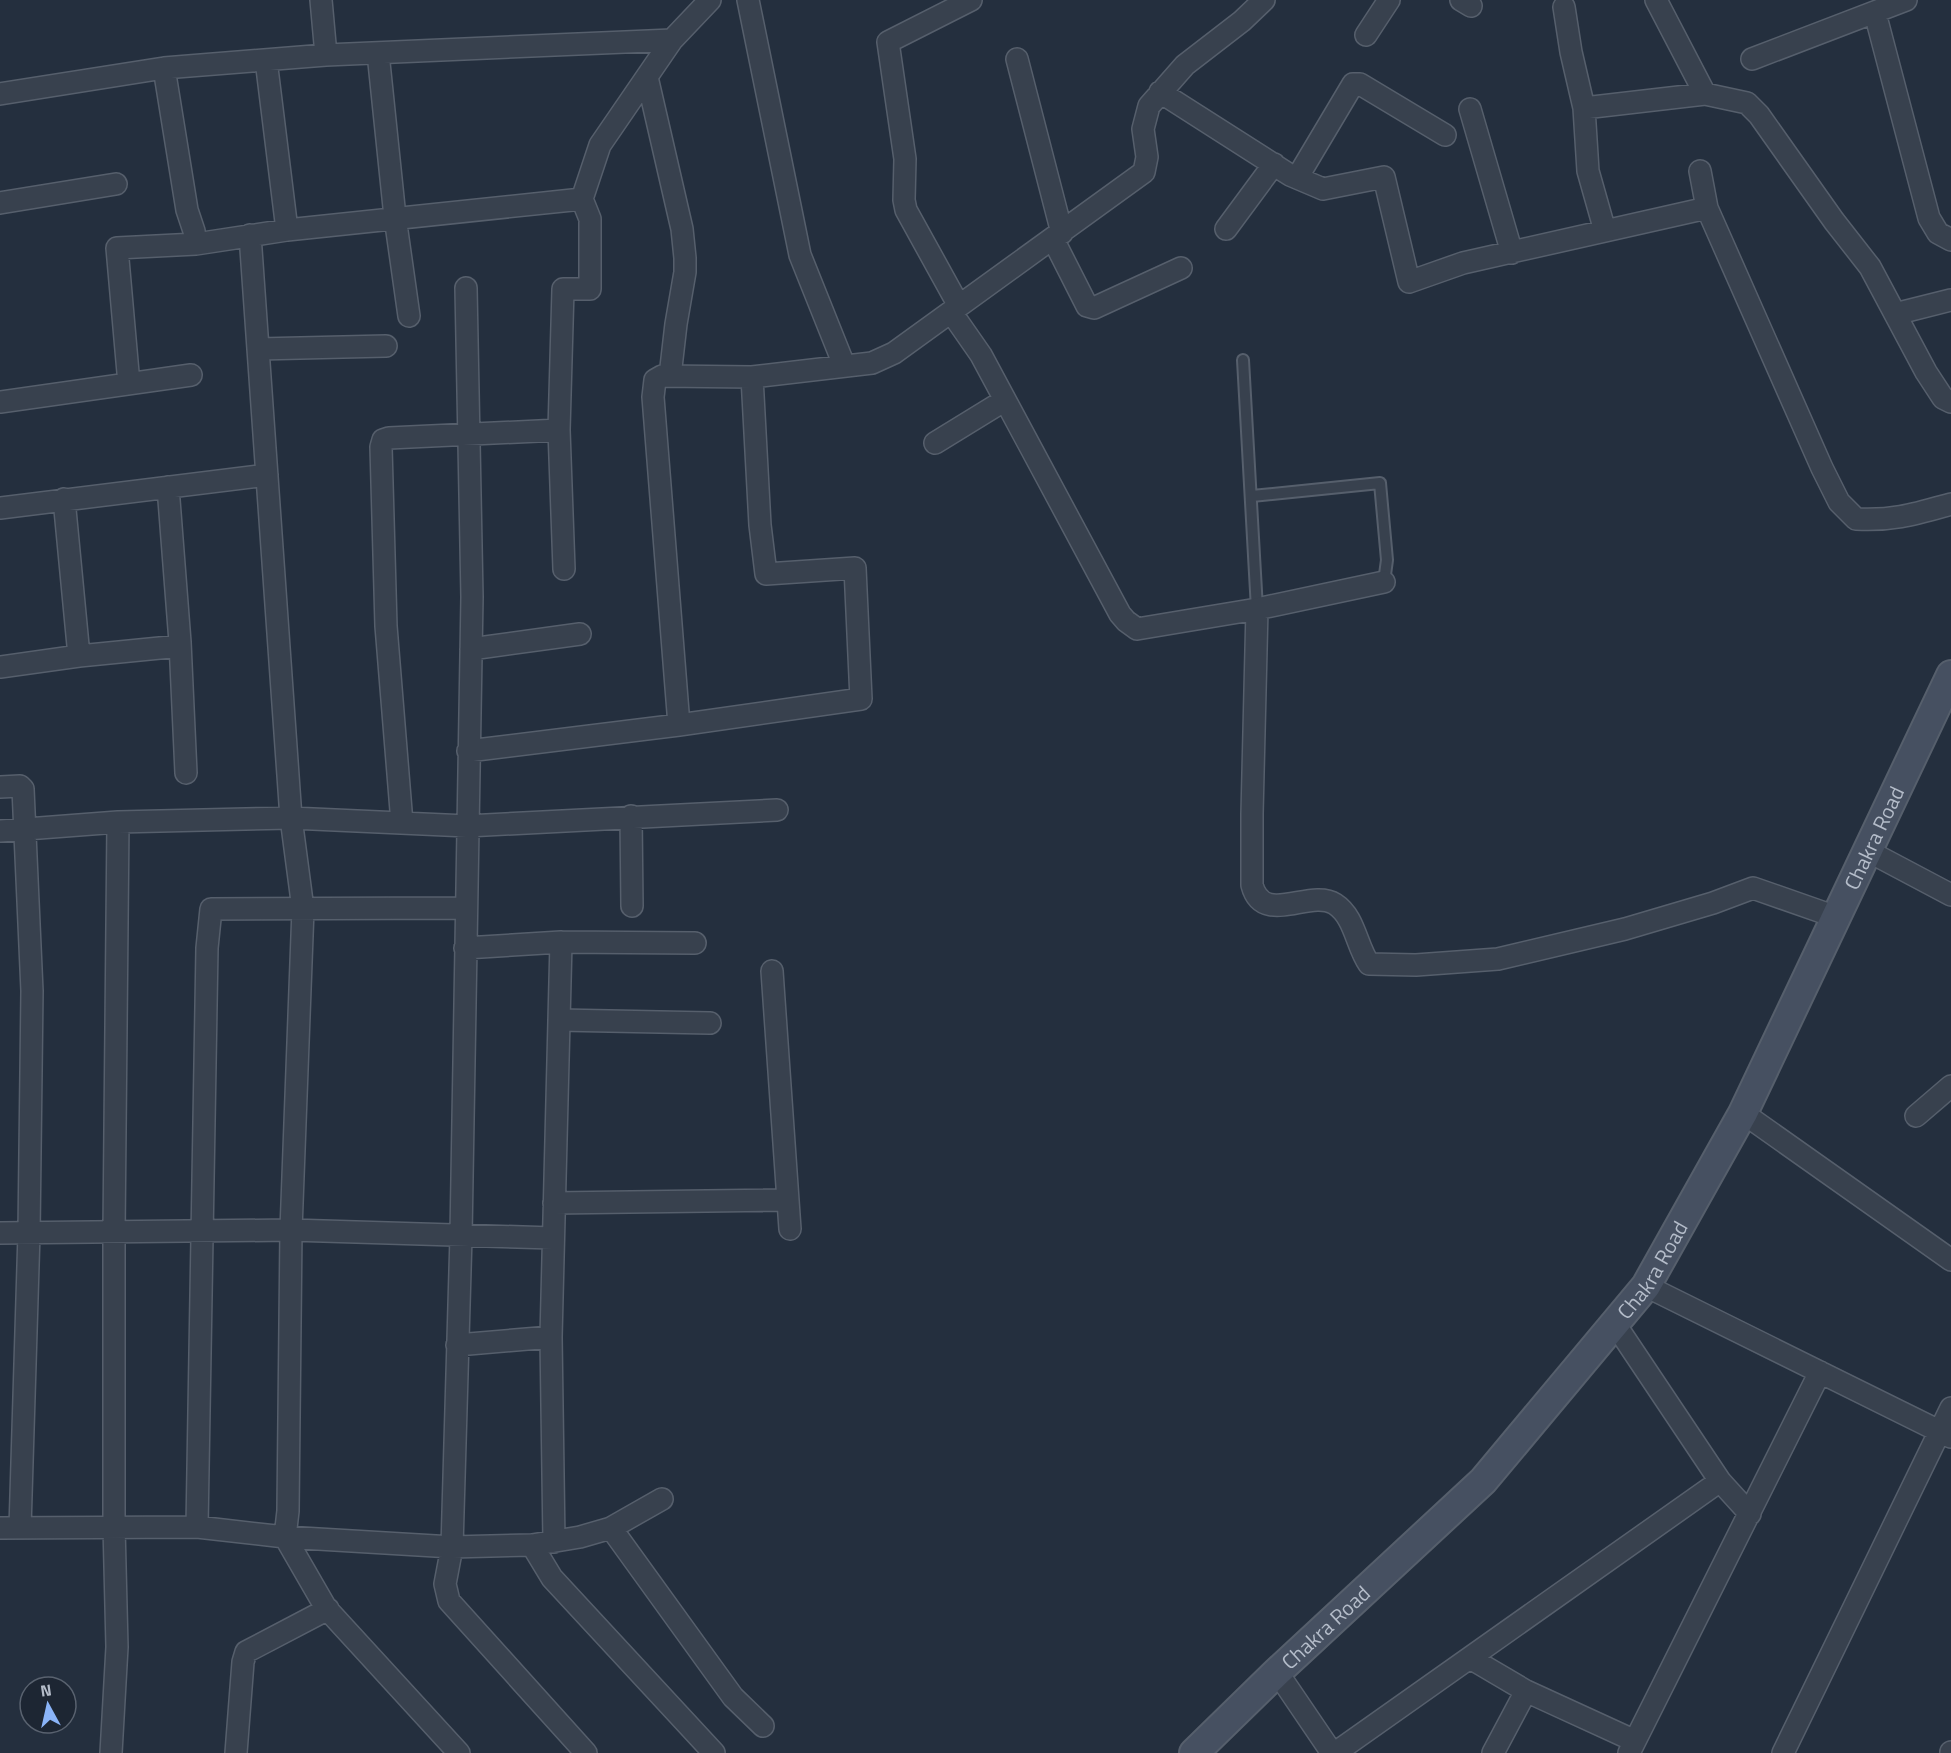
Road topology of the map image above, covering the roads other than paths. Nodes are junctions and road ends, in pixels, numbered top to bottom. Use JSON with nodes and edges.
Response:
{"nodes":[{"id":1,"x":321,"y":0,"type":"edge"},
{"id":2,"x":710,"y":0,"type":"edge"},
{"id":3,"x":748,"y":0,"type":"edge"},
{"id":4,"x":971,"y":0,"type":"edge"},
{"id":5,"x":1264,"y":0,"type":"edge"},
{"id":6,"x":1389,"y":0,"type":"edge"},
{"id":7,"x":1906,"y":0,"type":"edge"},
{"id":8,"x":1663,"y":2,"type":"edge"},
{"id":9,"x":1564,"y":7,"type":"dead end"},
{"id":10,"x":1875,"y":13,"type":"junction"},
{"id":11,"x":1366,"y":35,"type":"dead end"},
{"id":12,"x":672,"y":40,"type":"junction"},
{"id":13,"x":378,"y":53,"type":"junction"},
{"id":14,"x":326,"y":55,"type":"junction"},
{"id":15,"x":1017,"y":59,"type":"dead end"},
{"id":16,"x":1752,"y":59,"type":"dead end"},
{"id":17,"x":266,"y":60,"type":"junction"},
{"id":18,"x":164,"y":68,"type":"junction"},
{"id":19,"x":646,"y":77,"type":"junction"},
{"id":20,"x":1160,"y":92,"type":"junction"},
{"id":21,"x":0,"y":94,"type":"edge"},
{"id":22,"x":1705,"y":94,"type":"junction"},
{"id":23,"x":1584,"y":108,"type":"junction"},
{"id":24,"x":1470,"y":109,"type":"dead end"},
{"id":25,"x":1445,"y":135,"type":"dead end"},
{"id":26,"x":1274,"y":164,"type":"junction"},
{"id":27,"x":1700,"y":171,"type":"dead end"},
{"id":28,"x":1297,"y":178,"type":"junction"},
{"id":29,"x":116,"y":184,"type":"dead end"},
{"id":30,"x":582,"y":199,"type":"junction"},
{"id":31,"x":0,"y":203,"type":"edge"},
{"id":32,"x":1707,"y":208,"type":"junction"},
{"id":33,"x":395,"y":217,"type":"junction"},
{"id":34,"x":1226,"y":229,"type":"dead end"},
{"id":35,"x":287,"y":230,"type":"junction"},
{"id":36,"x":1605,"y":231,"type":"junction"},
{"id":37,"x":250,"y":235,"type":"junction"},
{"id":38,"x":1057,"y":236,"type":"junction"},
{"id":39,"x":1951,"y":240,"type":"edge"},
{"id":40,"x":196,"y":244,"type":"junction"},
{"id":41,"x":1512,"y":253,"type":"junction"},
{"id":42,"x":1181,"y":268,"type":"dead end"},
{"id":43,"x":466,"y":288,"type":"dead end"},
{"id":44,"x":1951,"y":300,"type":"edge"},
{"id":45,"x":959,"y":314,"type":"junction"},
{"id":46,"x":1895,"y":314,"type":"junction"},
{"id":47,"x":409,"y":316,"type":"dead end"},
{"id":48,"x":386,"y":346,"type":"dead end"},
{"id":49,"x":258,"y":349,"type":"junction"},
{"id":50,"x":1243,"y":360,"type":"dead end"},
{"id":51,"x":844,"y":365,"type":"junction"},
{"id":52,"x":191,"y":375,"type":"dead end"},
{"id":53,"x":669,"y":376,"type":"junction"},
{"id":54,"x":752,"y":376,"type":"junction"},
{"id":55,"x":129,"y":384,"type":"junction"},
{"id":56,"x":1005,"y":400,"type":"junction"},
{"id":57,"x":0,"y":402,"type":"edge"},
{"id":58,"x":1951,"y":402,"type":"edge"},
{"id":59,"x":560,"y":430,"type":"junction"},
{"id":60,"x":468,"y":434,"type":"junction"},
{"id":61,"x":935,"y":443,"type":"dead end"},
{"id":62,"x":267,"y":475,"type":"junction"},
{"id":63,"x":168,"y":487,"type":"junction"},
{"id":64,"x":1252,"y":496,"type":"junction"},
{"id":65,"x":64,"y":499,"type":"junction"},
{"id":66,"x":1951,"y":504,"type":"edge"},
{"id":67,"x":0,"y":508,"type":"edge"},
{"id":68,"x":564,"y":569,"type":"dead end"},
{"id":69,"x":1384,"y":582,"type":"joint"},
{"id":70,"x":1257,"y":609,"type":"junction"},
{"id":71,"x":580,"y":634,"type":"dead end"},
{"id":72,"x":180,"y":646,"type":"junction"},
{"id":73,"x":471,"y":649,"type":"junction"},
{"id":74,"x":79,"y":656,"type":"junction"},
{"id":75,"x":0,"y":667,"type":"edge"},
{"id":76,"x":1951,"y":675,"type":"edge"},
{"id":77,"x":680,"y":725,"type":"junction"},
{"id":78,"x":468,"y":751,"type":"junction"},
{"id":79,"x":186,"y":773,"type":"dead end"},
{"id":80,"x":0,"y":787,"type":"edge"},
{"id":81,"x":777,"y":810,"type":"dead end"},
{"id":82,"x":631,"y":816,"type":"junction"},
{"id":83,"x":291,"y":818,"type":"junction"},
{"id":84,"x":118,"y":822,"type":"junction"},
{"id":85,"x":402,"y":823,"type":"junction"},
{"id":86,"x":467,"y":826,"type":"junction"},
{"id":87,"x":26,"y":828,"type":"junction"},
{"id":88,"x":0,"y":831,"type":"edge"},
{"id":89,"x":1868,"y":851,"type":"junction"},
{"id":90,"x":1951,"y":895,"type":"edge"},
{"id":91,"x":632,"y":906,"type":"dead end"},
{"id":92,"x":466,"y":908,"type":"junction"},
{"id":93,"x":303,"y":909,"type":"junction"},
{"id":94,"x":1836,"y":917,"type":"junction"},
{"id":95,"x":561,"y":942,"type":"junction"},
{"id":96,"x":695,"y":943,"type":"dead end"},
{"id":97,"x":465,"y":948,"type":"junction"},
{"id":98,"x":772,"y":970,"type":"dead end"},
{"id":99,"x":560,"y":1020,"type":"junction"},
{"id":100,"x":710,"y":1023,"type":"dead end"},
{"id":101,"x":1951,"y":1086,"type":"edge"},
{"id":102,"x":1743,"y":1113,"type":"junction"},
{"id":103,"x":1916,"y":1116,"type":"dead end"},
{"id":104,"x":787,"y":1200,"type":"junction"},
{"id":105,"x":554,"y":1203,"type":"junction"},
{"id":106,"x":790,"y":1229,"type":"dead end"},
{"id":107,"x":291,"y":1230,"type":"junction"},
{"id":108,"x":201,"y":1231,"type":"junction"},
{"id":109,"x":114,"y":1232,"type":"junction"},
{"id":110,"x":0,"y":1233,"type":"edge"},
{"id":111,"x":29,"y":1233,"type":"junction"},
{"id":112,"x":460,"y":1236,"type":"junction"},
{"id":113,"x":553,"y":1238,"type":"junction"},
{"id":114,"x":1951,"y":1260,"type":"edge"},
{"id":115,"x":1646,"y":1286,"type":"junction"},
{"id":116,"x":1615,"y":1324,"type":"junction"},
{"id":117,"x":551,"y":1337,"type":"junction"},
{"id":118,"x":458,"y":1345,"type":"junction"},
{"id":119,"x":1820,"y":1372,"type":"junction"},
{"id":120,"x":1951,"y":1408,"type":"edge"},
{"id":121,"x":1946,"y":1434,"type":"edge"},
{"id":122,"x":1720,"y":1480,"type":"junction"},
{"id":123,"x":662,"y":1499,"type":"dead end"},
{"id":124,"x":1749,"y":1514,"type":"junction"},
{"id":125,"x":114,"y":1526,"type":"junction"},
{"id":126,"x":197,"y":1527,"type":"junction"},
{"id":127,"x":611,"y":1527,"type":"junction"},
{"id":128,"x":10,"y":1528,"type":"edge"},
{"id":129,"x":285,"y":1537,"type":"junction"},
{"id":130,"x":554,"y":1542,"type":"junction"},
{"id":131,"x":532,"y":1545,"type":"junction"},
{"id":132,"x":452,"y":1547,"type":"junction"},
{"id":133,"x":328,"y":1609,"type":"junction"},
{"id":134,"x":1470,"y":1658,"type":"junction"},
{"id":135,"x":1277,"y":1672,"type":"junction"},
{"id":136,"x":1526,"y":1692,"type":"junction"},
{"id":137,"x":763,"y":1726,"type":"dead end"},
{"id":138,"x":1632,"y":1747,"type":"edge"},
{"id":139,"x":111,"y":1753,"type":"edge"},
{"id":140,"x":236,"y":1753,"type":"edge"},
{"id":141,"x":459,"y":1753,"type":"edge"},
{"id":142,"x":586,"y":1753,"type":"edge"},
{"id":143,"x":714,"y":1753,"type":"edge"},
{"id":144,"x":1194,"y":1753,"type":"edge"},
{"id":145,"x":1334,"y":1753,"type":"edge"},
{"id":146,"x":1493,"y":1753,"type":"edge"},
{"id":147,"x":1783,"y":1753,"type":"edge"}],
"edges":[{"from":1,"to":14,"type":"street"},
{"from":2,"to":12,"type":"street"},
{"from":3,"to":51,"type":"street"},
{"from":4,"to":45,"type":"street"},
{"from":5,"to":20,"type":"street"},
{"from":6,"to":11,"type":"street"},
{"from":7,"to":10,"type":"street"},
{"from":8,"to":22,"type":"street"},
{"from":9,"to":23,"type":"street"},
{"from":10,"to":16,"type":"street"},
{"from":10,"to":39,"type":"street"},
{"from":12,"to":13,"type":"street"},
{"from":12,"to":19,"type":"street"},
{"from":13,"to":14,"type":"street"},
{"from":13,"to":33,"type":"street"},
{"from":14,"to":17,"type":"street"},
{"from":15,"to":38,"type":"street"},
{"from":17,"to":18,"type":"street"},
{"from":17,"to":35,"type":"street"},
{"from":18,"to":21,"type":"street"},
{"from":18,"to":40,"type":"street"},
{"from":19,"to":30,"type":"street"},
{"from":19,"to":53,"type":"street"},
{"from":20,"to":26,"type":"street"},
{"from":20,"to":38,"type":"street"},
{"from":22,"to":23,"type":"street"},
{"from":22,"to":46,"type":"street"},
{"from":23,"to":36,"type":"street"},
{"from":24,"to":41,"type":"street"},
{"from":25,"to":28,"type":"street"},
{"from":26,"to":28,"type":"street"},
{"from":26,"to":34,"type":"street"},
{"from":27,"to":32,"type":"street"},
{"from":28,"to":41,"type":"street"},
{"from":29,"to":31,"type":"street"},
{"from":30,"to":33,"type":"street"},
{"from":30,"to":59,"type":"street"},
{"from":32,"to":36,"type":"street"},
{"from":32,"to":66,"type":"street"},
{"from":33,"to":35,"type":"street"},
{"from":33,"to":47,"type":"street"},
{"from":35,"to":37,"type":"street"},
{"from":36,"to":41,"type":"street"},
{"from":37,"to":40,"type":"street"},
{"from":37,"to":49,"type":"street"},
{"from":38,"to":42,"type":"street"},
{"from":38,"to":45,"type":"street"},
{"from":40,"to":55,"type":"street"},
{"from":43,"to":60,"type":"street"},
{"from":44,"to":46,"type":"street"},
{"from":45,"to":51,"type":"street"},
{"from":45,"to":56,"type":"street"},
{"from":46,"to":58,"type":"street"},
{"from":48,"to":49,"type":"street"},
{"from":49,"to":62,"type":"street"},
{"from":50,"to":64,"type":"lane"},
{"from":51,"to":54,"type":"street"},
{"from":52,"to":55,"type":"street"},
{"from":53,"to":54,"type":"street"},
{"from":53,"to":77,"type":"street"},
{"from":54,"to":77,"type":"street"},
{"from":55,"to":57,"type":"street"},
{"from":56,"to":61,"type":"street"},
{"from":56,"to":70,"type":"street"},
{"from":59,"to":60,"type":"street"},
{"from":59,"to":68,"type":"street"},
{"from":60,"to":73,"type":"street"},
{"from":60,"to":85,"type":"street"},
{"from":62,"to":63,"type":"street"},
{"from":62,"to":83,"type":"street"},
{"from":63,"to":65,"type":"street"},
{"from":63,"to":72,"type":"street"},
{"from":64,"to":69,"type":"lane"},
{"from":64,"to":70,"type":"lane"},
{"from":65,"to":67,"type":"street"},
{"from":65,"to":74,"type":"street"},
{"from":69,"to":70,"type":"street"},
{"from":70,"to":94,"type":"street"},
{"from":71,"to":73,"type":"street"},
{"from":72,"to":74,"type":"street"},
{"from":72,"to":79,"type":"street"},
{"from":73,"to":78,"type":"street"},
{"from":74,"to":75,"type":"street"},
{"from":76,"to":89,"type":"main road","name":"Chakra Road"},
{"from":77,"to":78,"type":"street"},
{"from":78,"to":86,"type":"street"},
{"from":80,"to":87,"type":"street"},
{"from":81,"to":82,"type":"street"},
{"from":82,"to":86,"type":"street"},
{"from":82,"to":91,"type":"street"},
{"from":83,"to":84,"type":"street"},
{"from":83,"to":85,"type":"street"},
{"from":83,"to":93,"type":"street"},
{"from":84,"to":87,"type":"street"},
{"from":84,"to":109,"type":"street"},
{"from":85,"to":86,"type":"street"},
{"from":86,"to":92,"type":"street"},
{"from":87,"to":88,"type":"street"},
{"from":87,"to":111,"type":"street"},
{"from":89,"to":90,"type":"street"},
{"from":89,"to":94,"type":"main road","name":"Chakra Road"},
{"from":92,"to":93,"type":"street"},
{"from":92,"to":97,"type":"street"},
{"from":93,"to":107,"type":"street"},
{"from":93,"to":108,"type":"street"},
{"from":94,"to":102,"type":"main road","name":"Chakra Road"},
{"from":95,"to":96,"type":"street"},
{"from":95,"to":97,"type":"street"},
{"from":95,"to":99,"type":"street"},
{"from":97,"to":112,"type":"street"},
{"from":98,"to":104,"type":"street"},
{"from":99,"to":100,"type":"street"},
{"from":99,"to":105,"type":"street"},
{"from":101,"to":103,"type":"street"},
{"from":102,"to":114,"type":"street"},
{"from":102,"to":115,"type":"main road","name":"Chakra Road"},
{"from":104,"to":105,"type":"street"},
{"from":104,"to":106,"type":"street"},
{"from":105,"to":113,"type":"street"},
{"from":107,"to":108,"type":"street"},
{"from":107,"to":112,"type":"street"},
{"from":107,"to":129,"type":"street"},
{"from":108,"to":109,"type":"street"},
{"from":108,"to":126,"type":"street"},
{"from":109,"to":111,"type":"street"},
{"from":109,"to":125,"type":"street"},
{"from":110,"to":111,"type":"street"},
{"from":111,"to":128,"type":"street"},
{"from":112,"to":113,"type":"street"},
{"from":112,"to":118,"type":"street"},
{"from":113,"to":117,"type":"street"},
{"from":115,"to":116,"type":"main road","name":"Chakra Road"},
{"from":115,"to":119,"type":"street"},
{"from":116,"to":122,"type":"street"},
{"from":116,"to":135,"type":"main road","name":"Chakra Road"},
{"from":117,"to":118,"type":"street"},
{"from":117,"to":130,"type":"street"},
{"from":118,"to":132,"type":"street"},
{"from":119,"to":121,"type":"street"},
{"from":119,"to":124,"type":"street"},
{"from":120,"to":121,"type":"street"},
{"from":121,"to":147,"type":"street"},
{"from":122,"to":124,"type":"street"},
{"from":122,"to":134,"type":"street"},
{"from":123,"to":127,"type":"street"},
{"from":124,"to":138,"type":"street"},
{"from":125,"to":126,"type":"street"},
{"from":125,"to":128,"type":"street"},
{"from":125,"to":139,"type":"street"},
{"from":126,"to":129,"type":"street"},
{"from":127,"to":130,"type":"street"},
{"from":127,"to":137,"type":"street"},
{"from":129,"to":132,"type":"street"},
{"from":129,"to":133,"type":"street"},
{"from":130,"to":131,"type":"street"},
{"from":131,"to":132,"type":"street"},
{"from":131,"to":143,"type":"street"},
{"from":132,"to":142,"type":"street"},
{"from":133,"to":140,"type":"street"},
{"from":133,"to":141,"type":"street"},
{"from":134,"to":136,"type":"street"},
{"from":134,"to":145,"type":"street"},
{"from":135,"to":144,"type":"main road","name":"Chakra Road"},
{"from":135,"to":145,"type":"street"},
{"from":136,"to":138,"type":"street"},
{"from":136,"to":146,"type":"street"}]}
